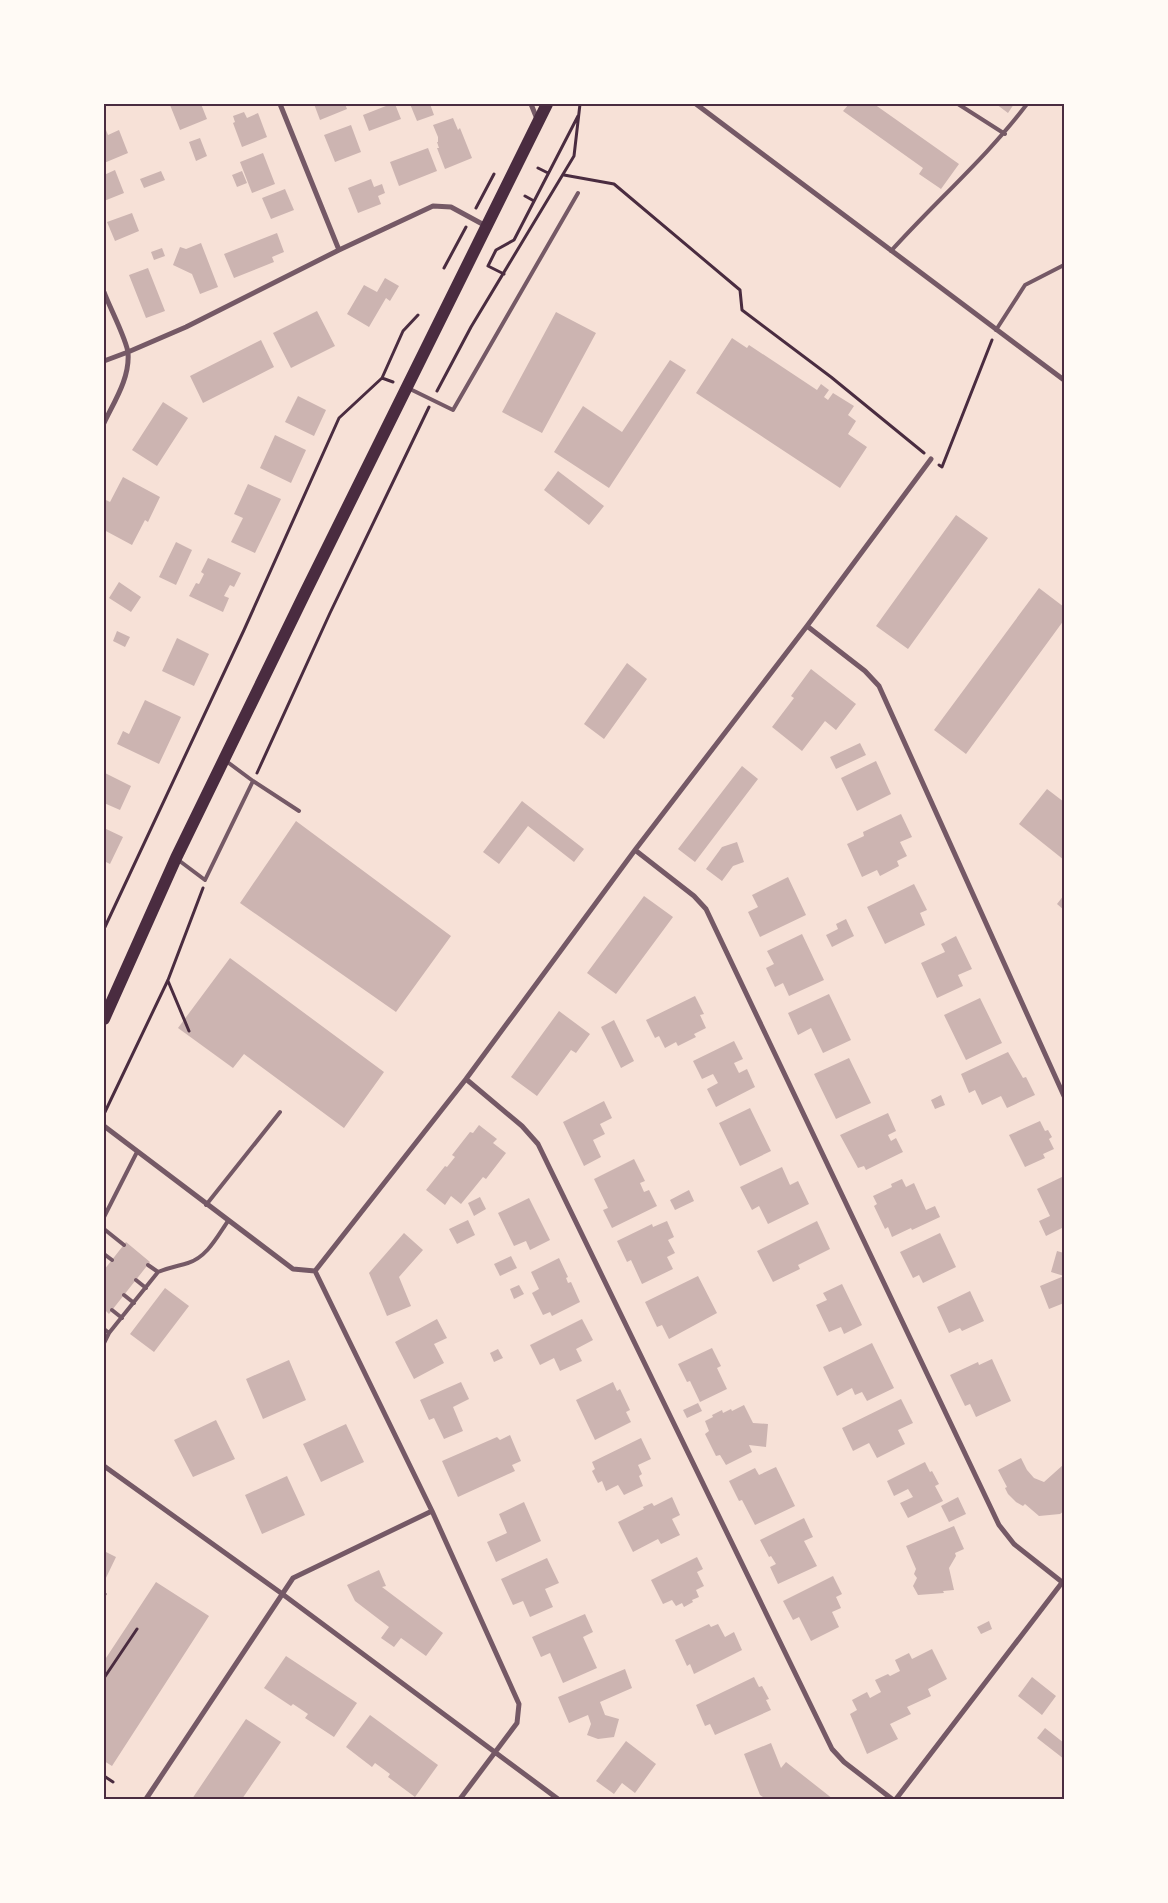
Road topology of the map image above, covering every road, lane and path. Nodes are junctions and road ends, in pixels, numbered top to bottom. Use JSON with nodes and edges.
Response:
{"nodes":[{"id":1,"x":280,"y":104,"type":"edge"},
{"id":2,"x":531,"y":104,"type":"edge"},
{"id":3,"x":547,"y":104,"type":"edge"},
{"id":4,"x":580,"y":104,"type":"edge"},
{"id":5,"x":696,"y":104,"type":"edge"},
{"id":6,"x":958,"y":104,"type":"edge"},
{"id":7,"x":1027,"y":104,"type":"edge"},
{"id":8,"x":579,"y":115,"type":"junction"},
{"id":9,"x":538,"y":122,"type":"junction"},
{"id":10,"x":1005,"y":134,"type":"junction"},
{"id":11,"x":538,"y":168,"type":"dead end"},
{"id":12,"x":548,"y":172,"type":"junction"},
{"id":13,"x":564,"y":175,"type":"junction"},
{"id":14,"x":578,"y":193,"type":"dead end"},
{"id":15,"x":525,"y":196,"type":"dead end"},
{"id":16,"x":534,"y":201,"type":"junction"},
{"id":17,"x":487,"y":226,"type":"junction"},
{"id":18,"x":455,"y":248,"type":"dead end"},
{"id":19,"x":339,"y":250,"type":"junction"},
{"id":20,"x":891,"y":251,"type":"junction"},
{"id":21,"x":1064,"y":264,"type":"edge"},
{"id":22,"x":444,"y":268,"type":"dead end"},
{"id":23,"x":504,"y":274,"type":"junction"},
{"id":24,"x":104,"y":292,"type":"edge"},
{"id":25,"x":418,"y":315,"type":"dead end"},
{"id":26,"x":996,"y":330,"type":"junction"},
{"id":27,"x":128,"y":352,"type":"junction"},
{"id":28,"x":104,"y":360,"type":"edge"},
{"id":29,"x":382,"y":378,"type":"junction"},
{"id":30,"x":1064,"y":380,"type":"edge"},
{"id":31,"x":406,"y":386,"type":"junction"},
{"id":32,"x":432,"y":400,"type":"junction"},
{"id":33,"x":104,"y":423,"type":"edge"},
{"id":34,"x":931,"y":459,"type":"junction"},
{"id":35,"x":806,"y":626,"type":"junction"},
{"id":36,"x":224,"y":760,"type":"junction"},
{"id":37,"x":253,"y":781,"type":"junction"},
{"id":38,"x":299,"y":811,"type":"dead end"},
{"id":39,"x":635,"y":850,"type":"junction"},
{"id":40,"x":176,"y":858,"type":"junction"},
{"id":41,"x":206,"y":880,"type":"junction"},
{"id":42,"x":104,"y":929,"type":"edge"},
{"id":43,"x":168,"y":980,"type":"junction"},
{"id":44,"x":104,"y":1019,"type":"edge"},
{"id":45,"x":189,"y":1031,"type":"dead end"},
{"id":46,"x":466,"y":1079,"type":"junction"},
{"id":47,"x":1064,"y":1096,"type":"edge"},
{"id":48,"x":280,"y":1112,"type":"dead end"},
{"id":49,"x":104,"y":1114,"type":"edge"},
{"id":50,"x":104,"y":1126,"type":"edge"},
{"id":51,"x":137,"y":1152,"type":"junction"},
{"id":52,"x":206,"y":1205,"type":"junction"},
{"id":53,"x":104,"y":1217,"type":"edge"},
{"id":54,"x":228,"y":1221,"type":"junction"},
{"id":55,"x":104,"y":1229,"type":"edge"},
{"id":56,"x":124,"y":1245,"type":"dead end"},
{"id":57,"x":104,"y":1254,"type":"edge"},
{"id":58,"x":112,"y":1260,"type":"dead end"},
{"id":59,"x":148,"y":1264,"type":"dead end"},
{"id":60,"x":315,"y":1271,"type":"junction"},
{"id":61,"x":158,"y":1272,"type":"junction"},
{"id":62,"x":136,"y":1280,"type":"dead end"},
{"id":63,"x":146,"y":1288,"type":"junction"},
{"id":64,"x":124,"y":1295,"type":"dead end"},
{"id":65,"x":134,"y":1303,"type":"junction"},
{"id":66,"x":112,"y":1310,"type":"dead end"},
{"id":67,"x":122,"y":1318,"type":"junction"},
{"id":68,"x":104,"y":1329,"type":"edge"},
{"id":69,"x":109,"y":1333,"type":"junction"},
{"id":70,"x":104,"y":1342,"type":"edge"},
{"id":71,"x":104,"y":1466,"type":"edge"},
{"id":72,"x":432,"y":1511,"type":"junction"},
{"id":73,"x":1063,"y":1581,"type":"edge"},
{"id":74,"x":281,"y":1593,"type":"junction"},
{"id":75,"x":137,"y":1629,"type":"dead end"},
{"id":76,"x":104,"y":1678,"type":"edge"},
{"id":77,"x":495,"y":1752,"type":"junction"},
{"id":78,"x":104,"y":1776,"type":"edge"},
{"id":79,"x":113,"y":1782,"type":"dead end"},
{"id":80,"x":146,"y":1799,"type":"edge"},
{"id":81,"x":460,"y":1799,"type":"edge"},
{"id":82,"x":558,"y":1799,"type":"edge"},
{"id":83,"x":894,"y":1799,"type":"edge"}],
"edges":[{"from":1,"to":19,"type":"street"},
{"from":2,"to":9,"type":"street"},
{"from":3,"to":9,"type":"main road"},
{"from":4,"to":8,"type":"path"},
{"from":5,"to":20,"type":"street"},
{"from":6,"to":10,"type":"lane"},
{"from":7,"to":10,"type":"lane"},
{"from":8,"to":12,"type":"path"},
{"from":8,"to":13,"type":"path"},
{"from":9,"to":17,"type":"main road"},
{"from":10,"to":20,"type":"lane"},
{"from":11,"to":12,"type":"path"},
{"from":12,"to":16,"type":"path"},
{"from":13,"to":23,"type":"path"},
{"from":13,"to":34,"type":"path"},
{"from":14,"to":32,"type":"lane"},
{"from":15,"to":16,"type":"path"},
{"from":16,"to":23,"type":"path"},
{"from":17,"to":19,"type":"street"},
{"from":17,"to":31,"type":"main road"},
{"from":18,"to":22,"type":"path"},
{"from":19,"to":27,"type":"street"},
{"from":20,"to":26,"type":"street"},
{"from":21,"to":26,"type":"lane"},
{"from":23,"to":32,"type":"path"},
{"from":24,"to":27,"type":"street"},
{"from":25,"to":29,"type":"path"},
{"from":26,"to":30,"type":"street"},
{"from":26,"to":34,"type":"path"},
{"from":27,"to":28,"type":"street"},
{"from":27,"to":33,"type":"street"},
{"from":29,"to":31,"type":"path"},
{"from":29,"to":42,"type":"path"},
{"from":31,"to":32,"type":"lane"},
{"from":31,"to":36,"type":"main road"},
{"from":32,"to":37,"type":"path"},
{"from":34,"to":35,"type":"street"},
{"from":35,"to":39,"type":"street"},
{"from":35,"to":47,"type":"street"},
{"from":36,"to":37,"type":"lane"},
{"from":36,"to":40,"type":"main road"},
{"from":37,"to":38,"type":"lane"},
{"from":37,"to":41,"type":"lane"},
{"from":39,"to":46,"type":"street"},
{"from":39,"to":73,"type":"street"},
{"from":40,"to":41,"type":"lane"},
{"from":40,"to":44,"type":"main road"},
{"from":41,"to":43,"type":"path"},
{"from":43,"to":45,"type":"path"},
{"from":43,"to":49,"type":"path"},
{"from":46,"to":60,"type":"street"},
{"from":46,"to":83,"type":"street"},
{"from":48,"to":52,"type":"lane"},
{"from":50,"to":51,"type":"street"},
{"from":51,"to":52,"type":"street"},
{"from":51,"to":53,"type":"lane"},
{"from":52,"to":54,"type":"street"},
{"from":54,"to":60,"type":"street"},
{"from":54,"to":61,"type":"lane"},
{"from":55,"to":56,"type":"lane"},
{"from":57,"to":58,"type":"lane"},
{"from":59,"to":61,"type":"lane"},
{"from":60,"to":72,"type":"street"},
{"from":61,"to":63,"type":"lane"},
{"from":62,"to":63,"type":"lane"},
{"from":63,"to":65,"type":"lane"},
{"from":64,"to":65,"type":"lane"},
{"from":65,"to":67,"type":"lane"},
{"from":66,"to":67,"type":"lane"},
{"from":67,"to":69,"type":"lane"},
{"from":68,"to":69,"type":"lane"},
{"from":69,"to":70,"type":"lane"},
{"from":71,"to":74,"type":"street"},
{"from":72,"to":74,"type":"street"},
{"from":72,"to":77,"type":"street"},
{"from":73,"to":83,"type":"street"},
{"from":74,"to":77,"type":"street"},
{"from":74,"to":80,"type":"street"},
{"from":75,"to":76,"type":"path"},
{"from":77,"to":81,"type":"street"},
{"from":77,"to":82,"type":"street"},
{"from":78,"to":79,"type":"path"}]}
